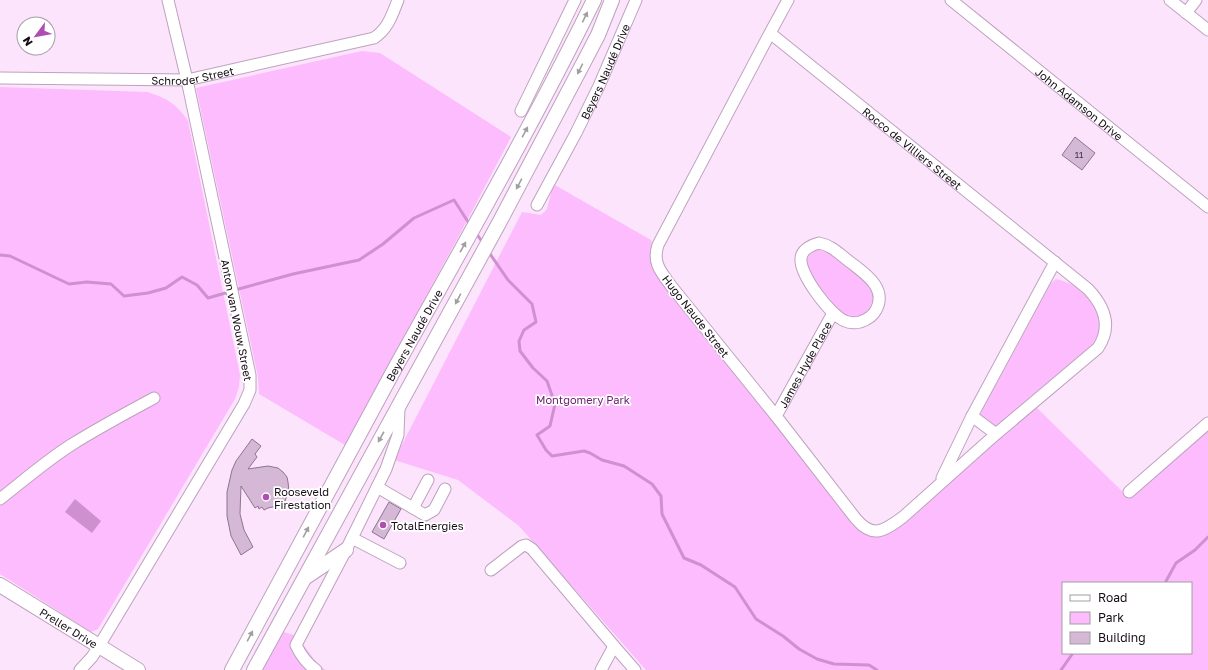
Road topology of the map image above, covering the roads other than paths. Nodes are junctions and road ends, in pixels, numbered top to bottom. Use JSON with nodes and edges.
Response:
{"nodes":[{"id":1,"x":168,"y":0,"type":"edge"},
{"id":2,"x":398,"y":0,"type":"edge"},
{"id":3,"x":575,"y":0,"type":"edge"},
{"id":4,"x":594,"y":0,"type":"edge"},
{"id":5,"x":612,"y":0,"type":"edge"},
{"id":6,"x":636,"y":0,"type":"edge"},
{"id":7,"x":788,"y":0,"type":"edge"},
{"id":8,"x":951,"y":0,"type":"edge"},
{"id":9,"x":1170,"y":0,"type":"edge"},
{"id":10,"x":1196,"y":0,"type":"edge"},
{"id":11,"x":1186,"y":13,"type":"junction"},
{"id":12,"x":1208,"y":30,"type":"edge"},
{"id":13,"x":770,"y":33,"type":"junction"},
{"id":14,"x":0,"y":78,"type":"edge"},
{"id":15,"x":186,"y":80,"type":"junction"},
{"id":16,"x":521,"y":111,"type":"dead end"},
{"id":17,"x":537,"y":205,"type":"dead end"},
{"id":18,"x":1208,"y":207,"type":"edge"},
{"id":19,"x":1055,"y":262,"type":"junction"},
{"id":20,"x":833,"y":313,"type":"junction"},
{"id":21,"x":154,"y":398,"type":"dead end"},
{"id":22,"x":399,"y":405,"type":"junction"},
{"id":23,"x":776,"y":416,"type":"junction"},
{"id":24,"x":972,"y":416,"type":"junction"},
{"id":25,"x":1208,"y":422,"type":"edge"},
{"id":26,"x":996,"y":434,"type":"junction"},
{"id":27,"x":350,"y":451,"type":"junction"},
{"id":28,"x":368,"y":461,"type":"junction"},
{"id":29,"x":428,"y":480,"type":"dead end"},
{"id":30,"x":940,"y":483,"type":"junction"},
{"id":31,"x":377,"y":487,"type":"junction"},
{"id":32,"x":445,"y":489,"type":"dead end"},
{"id":33,"x":1129,"y":492,"type":"dead end"},
{"id":34,"x":0,"y":499,"type":"edge"},
{"id":35,"x":413,"y":508,"type":"junction"},
{"id":36,"x":314,"y":516,"type":"junction"},
{"id":37,"x":903,"y":517,"type":"joint"},
{"id":38,"x":333,"y":526,"type":"junction"},
{"id":39,"x":349,"y":544,"type":"junction"},
{"id":40,"x":400,"y":563,"type":"dead end"},
{"id":41,"x":491,"y":570,"type":"dead end"},
{"id":42,"x":304,"y":579,"type":"junction"},
{"id":43,"x":0,"y":585,"type":"edge"},
{"id":44,"x":99,"y":646,"type":"junction"},
{"id":45,"x":614,"y":646,"type":"junction"},
{"id":46,"x":80,"y":670,"type":"edge"},
{"id":47,"x":138,"y":670,"type":"edge"},
{"id":48,"x":232,"y":670,"type":"edge"},
{"id":49,"x":254,"y":670,"type":"edge"},
{"id":50,"x":316,"y":670,"type":"edge"},
{"id":51,"x":601,"y":670,"type":"edge"},
{"id":52,"x":635,"y":670,"type":"edge"}],
"edges":[{"from":1,"to":15,"type":"street","name":"Anton van Wouw Street"},
{"from":2,"to":15,"type":"street","name":"Schroder Street"},
{"from":3,"to":16,"type":"street"},
{"from":27,"to":4,"type":"main road","name":"Beyers Naudé Drive","one_way":true},
{"from":5,"to":22,"type":"main road","name":"Beyers Naudé Drive","one_way":true},
{"from":6,"to":17,"type":"street","name":"Beyers Naudé Drive"},
{"from":7,"to":13,"type":"street","name":"Hugo Naude Street"},
{"from":8,"to":18,"type":"street","name":"John Adamson Drive"},
{"from":9,"to":11,"type":"street"},
{"from":10,"to":11,"type":"street"},
{"from":11,"to":12,"type":"street"},
{"from":13,"to":19,"type":"street","name":"Rocco de Villiers Street"},
{"from":13,"to":23,"type":"street","name":"Hugo Naude Street"},
{"from":14,"to":15,"type":"street","name":"Schroder Street"},
{"from":15,"to":44,"type":"street","name":"Anton van Wouw Street"},
{"from":19,"to":24,"type":"street","name":"Rocco de Villiers Street"},
{"from":19,"to":26,"type":"street","name":"Rocco de Villiers Street"},
{"from":20,"to":20,"type":"street","name":"James Hyde Place"},
{"from":20,"to":23,"type":"street","name":"James Hyde Place"},
{"from":21,"to":34,"type":"street"},
{"from":22,"to":28,"type":"main road","name":"Beyers Naudé Drive","one_way":true},
{"from":22,"to":31,"type":"street","name":"Beyers Naudé Drive"},
{"from":23,"to":37,"type":"street","name":"Hugo Naude Street"},
{"from":24,"to":26,"type":"street"},
{"from":24,"to":30,"type":"street","name":"Rocco de Villiers Street"},
{"from":25,"to":33,"type":"street"},
{"from":26,"to":30,"type":"street","name":"Rocco de Villiers Street"},
{"from":27,"to":28,"type":"main road"},
{"from":27,"to":36,"type":"main road","name":"Beyers Naudé Drive"},
{"from":28,"to":38,"type":"main road","name":"Beyers Naudé Drive"},
{"from":29,"to":35,"type":"street"},
{"from":30,"to":37,"type":"street","name":"Rocco de Villiers Street"},
{"from":31,"to":35,"type":"street"},
{"from":31,"to":39,"type":"street","name":"Beyers Naudé Drive"},
{"from":32,"to":35,"type":"street"},
{"from":36,"to":38,"type":"main road"},
{"from":48,"to":36,"type":"main road","name":"Beyers Naudé Drive","one_way":true},
{"from":38,"to":42,"type":"main road","name":"Beyers Naudé Drive"},
{"from":39,"to":40,"type":"street"},
{"from":39,"to":42,"type":"main road"},
{"from":39,"to":50,"type":"street","name":"Beyers Naudé Drive"},
{"from":41,"to":45,"type":"street"},
{"from":42,"to":49,"type":"main road","name":"Beyers Naudé Drive"},
{"from":43,"to":44,"type":"main road","name":"Preller Drive"},
{"from":44,"to":46,"type":"street","name":"Anton van Wouw Street"},
{"from":44,"to":47,"type":"main road","name":"Preller Drive"},
{"from":45,"to":51,"type":"street"},
{"from":45,"to":52,"type":"street"}]}
